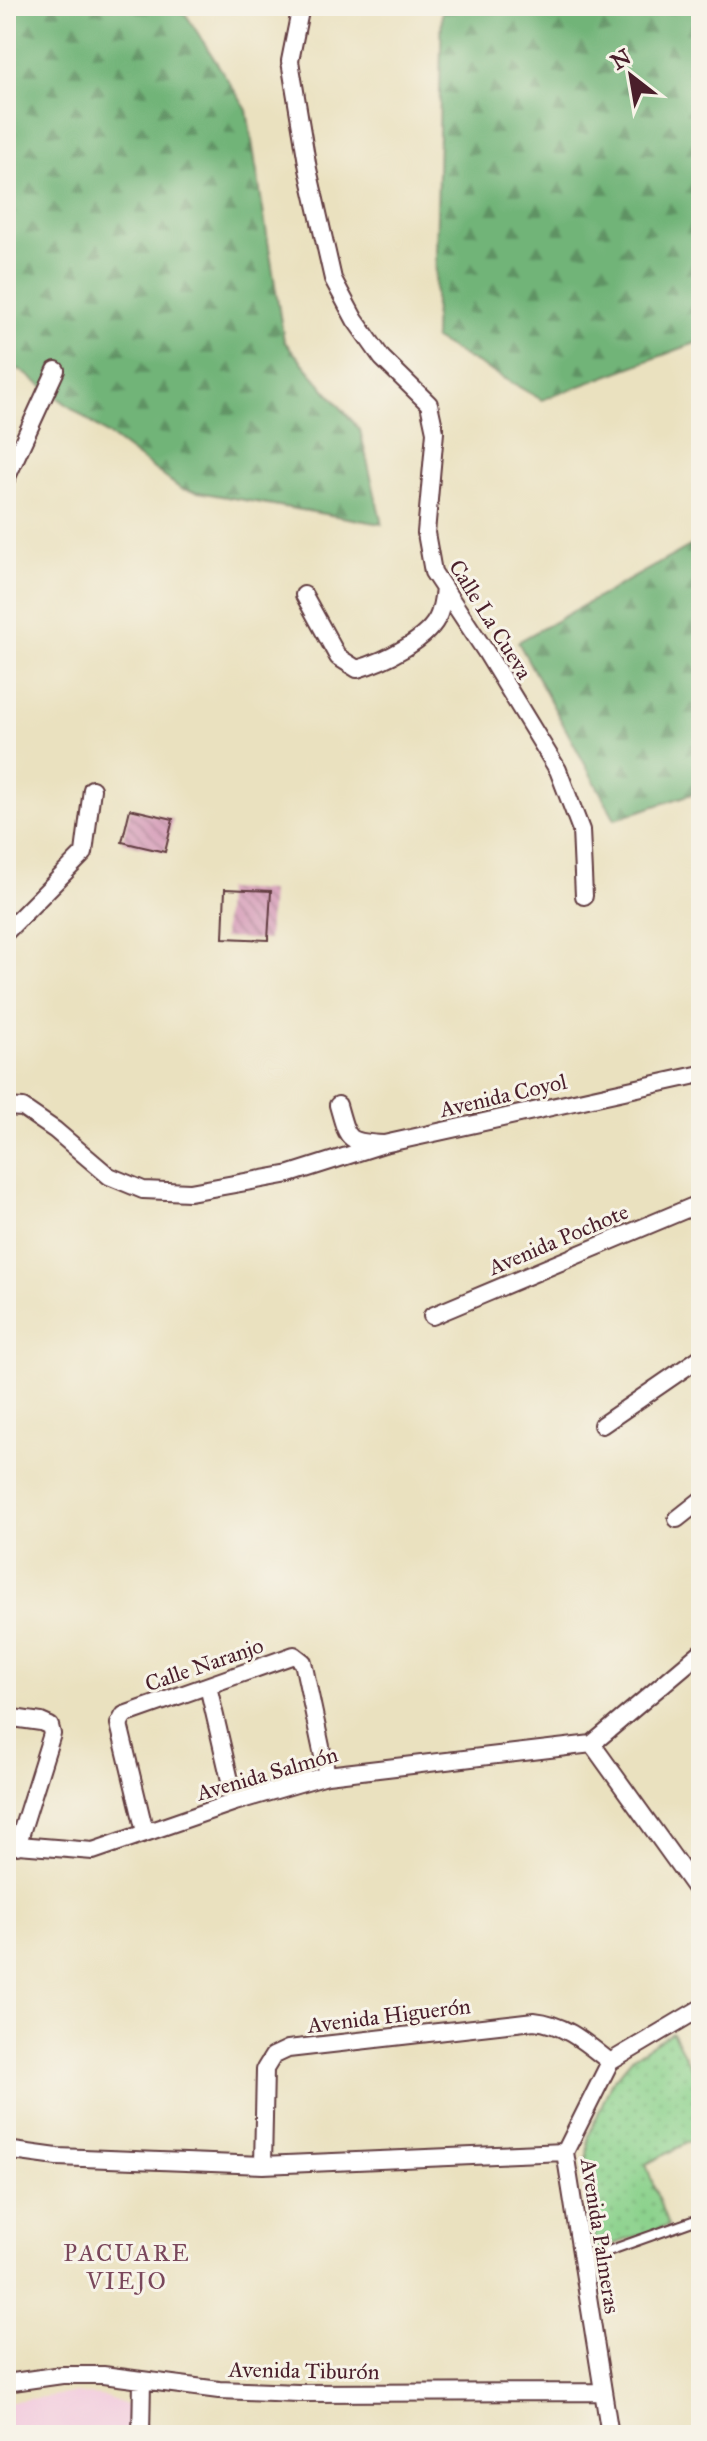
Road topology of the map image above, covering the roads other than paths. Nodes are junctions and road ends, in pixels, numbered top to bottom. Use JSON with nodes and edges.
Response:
{"nodes":[{"id":1,"x":301,"y":6,"type":"edge"},
{"id":2,"x":56,"y":370,"type":"dead end"},
{"id":3,"x":6,"y":479,"type":"edge"},
{"id":4,"x":444,"y":589,"type":"junction"},
{"id":5,"x":304,"y":595,"type":"dead end"},
{"id":6,"x":92,"y":789,"type":"dead end"},
{"id":7,"x":584,"y":896,"type":"dead end"},
{"id":8,"x":6,"y":932,"type":"edge"},
{"id":9,"x":701,"y":1074,"type":"edge"},
{"id":10,"x":338,"y":1105,"type":"dead end"},
{"id":11,"x":6,"y":1107,"type":"edge"},
{"id":12,"x":384,"y":1144,"type":"junction"},
{"id":13,"x":701,"y":1203,"type":"edge"},
{"id":14,"x":432,"y":1316,"type":"dead end"},
{"id":15,"x":701,"y":1357,"type":"edge"},
{"id":16,"x":602,"y":1425,"type":"dead end"},
{"id":17,"x":701,"y":1500,"type":"edge"},
{"id":18,"x":677,"y":1519,"type":"dead end"},
{"id":19,"x":701,"y":1652,"type":"edge"},
{"id":20,"x":208,"y":1686,"type":"junction"},
{"id":21,"x":6,"y":1717,"type":"edge"},
{"id":22,"x":592,"y":1744,"type":"junction"},
{"id":23,"x":327,"y":1775,"type":"junction"},
{"id":24,"x":235,"y":1802,"type":"junction"},
{"id":25,"x":145,"y":1832,"type":"junction"},
{"id":26,"x":12,"y":1845,"type":"edge"},
{"id":27,"x":701,"y":1896,"type":"edge"},
{"id":28,"x":701,"y":2008,"type":"edge"},
{"id":29,"x":610,"y":2062,"type":"junction"},
{"id":30,"x":6,"y":2150,"type":"edge"},
{"id":31,"x":565,"y":2152,"type":"junction"},
{"id":32,"x":263,"y":2165,"type":"junction"},
{"id":33,"x":701,"y":2218,"type":"edge"},
{"id":34,"x":583,"y":2260,"type":"junction"},
{"id":35,"x":142,"y":2381,"type":"junction"},
{"id":36,"x":6,"y":2383,"type":"edge"},
{"id":37,"x":603,"y":2392,"type":"junction"},
{"id":38,"x":141,"y":2435,"type":"edge"},
{"id":39,"x":610,"y":2435,"type":"edge"}],
"edges":[{"from":1,"to":4,"type":"street","name":"Calle La Cueva"},
{"from":2,"to":3,"type":"street"},
{"from":4,"to":5,"type":"street"},
{"from":4,"to":7,"type":"street","name":"Calle La Cueva"},
{"from":6,"to":8,"type":"street"},
{"from":9,"to":12,"type":"street","name":"Avenida Coyol"},
{"from":10,"to":12,"type":"street","name":"Avenida Coyol"},
{"from":11,"to":12,"type":"street"},
{"from":13,"to":14,"type":"street","name":"Avenida Pochote"},
{"from":15,"to":16,"type":"street"},
{"from":17,"to":18,"type":"street"},
{"from":19,"to":22,"type":"street"},
{"from":20,"to":23,"type":"street","name":"Calle Naranjo"},
{"from":20,"to":24,"type":"street"},
{"from":20,"to":25,"type":"street","name":"Calle Naranjo"},
{"from":21,"to":26,"type":"street"},
{"from":22,"to":23,"type":"street","name":"Avenida Salmón"},
{"from":22,"to":27,"type":"street"},
{"from":23,"to":24,"type":"street","name":"Avenida Salmón"},
{"from":24,"to":25,"type":"street","name":"Avenida Salmón"},
{"from":25,"to":26,"type":"street","name":"Avenida Salmón"},
{"from":28,"to":29,"type":"street"},
{"from":29,"to":31,"type":"street","name":"Avenida Palmeras"},
{"from":29,"to":32,"type":"street","name":"Avenida Higuerón"},
{"from":30,"to":32,"type":"street"},
{"from":31,"to":32,"type":"street"},
{"from":31,"to":34,"type":"street","name":"Avenida Palmeras"},
{"from":33,"to":34,"type":"lane"},
{"from":34,"to":37,"type":"street","name":"Avenida Palmeras"},
{"from":35,"to":36,"type":"street","name":"Avenida Tiburón"},
{"from":35,"to":37,"type":"street","name":"Avenida Tiburón"},
{"from":35,"to":38,"type":"street"},
{"from":37,"to":39,"type":"street","name":"Avenida Palmeras"}]}
